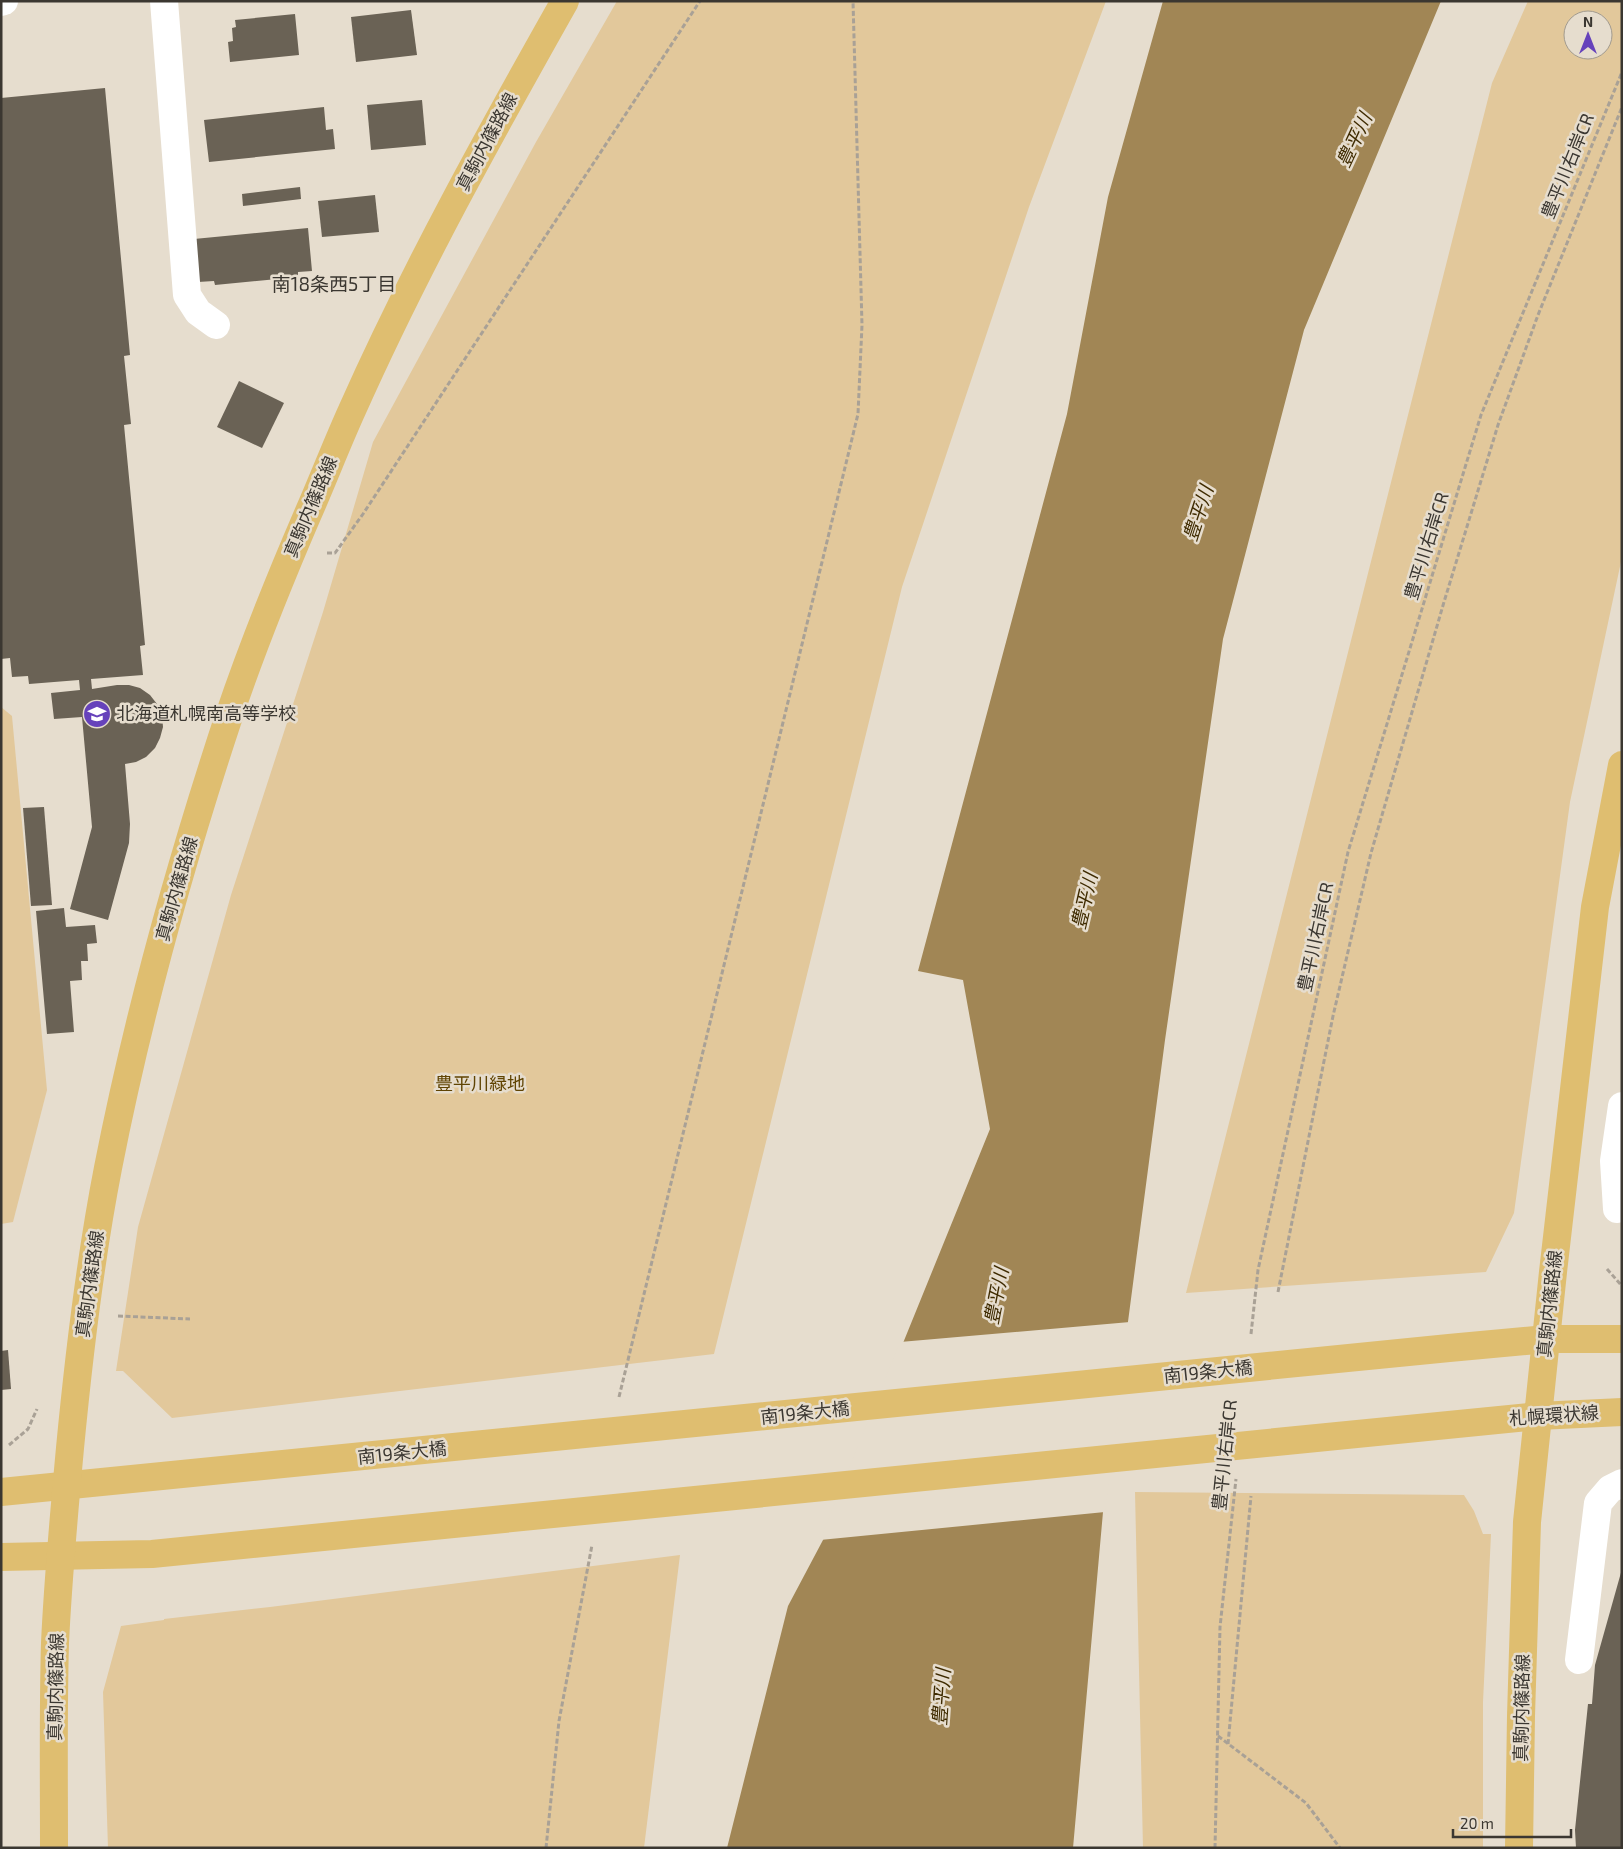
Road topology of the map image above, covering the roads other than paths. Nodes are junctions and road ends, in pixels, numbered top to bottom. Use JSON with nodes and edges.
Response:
{"nodes":[{"id":1,"x":164,"y":1,"type":"edge"},
{"id":2,"x":565,"y":1,"type":"edge"},
{"id":3,"x":216,"y":325,"type":"dead end"},
{"id":4,"x":1622,"y":765,"type":"edge"},
{"id":5,"x":1622,"y":1106,"type":"edge"},
{"id":6,"x":1620,"y":1208,"type":"edge"},
{"id":7,"x":1622,"y":1339,"type":"edge"},
{"id":8,"x":1546,"y":1340,"type":"junction"},
{"id":9,"x":1622,"y":1412,"type":"edge"},
{"id":10,"x":1538,"y":1416,"type":"junction"},
{"id":11,"x":1622,"y":1483,"type":"edge"},
{"id":12,"x":66,"y":1486,"type":"junction"},
{"id":13,"x":1,"y":1492,"type":"edge"},
{"id":14,"x":61,"y":1556,"type":"junction"},
{"id":15,"x":1,"y":1557,"type":"edge"},
{"id":16,"x":1579,"y":1660,"type":"dead end"},
{"id":17,"x":54,"y":1848,"type":"edge"},
{"id":18,"x":1519,"y":1848,"type":"edge"}],
"edges":[{"from":1,"to":3,"type":"street"},
{"from":2,"to":12,"type":"main road","name":"真駒内篠路線"},
{"from":4,"to":8,"type":"main road","name":"真駒内篠路線"},
{"from":5,"to":6,"type":"street"},
{"from":7,"to":8,"type":"main road"},
{"from":8,"to":10,"type":"main road","name":"真駒内篠路線"},
{"from":8,"to":12,"type":"main road","name":"南19条大橋"},
{"from":9,"to":10,"type":"main road","name":"札幌環状線"},
{"from":10,"to":14,"type":"main road","name":"札幌環状線"},
{"from":10,"to":18,"type":"main road","name":"真駒内篠路線"},
{"from":11,"to":16,"type":"street"},
{"from":12,"to":13,"type":"main road"},
{"from":12,"to":14,"type":"main road","name":"真駒内篠路線"},
{"from":14,"to":15,"type":"main road"},
{"from":14,"to":17,"type":"main road","name":"真駒内篠路線"}]}
